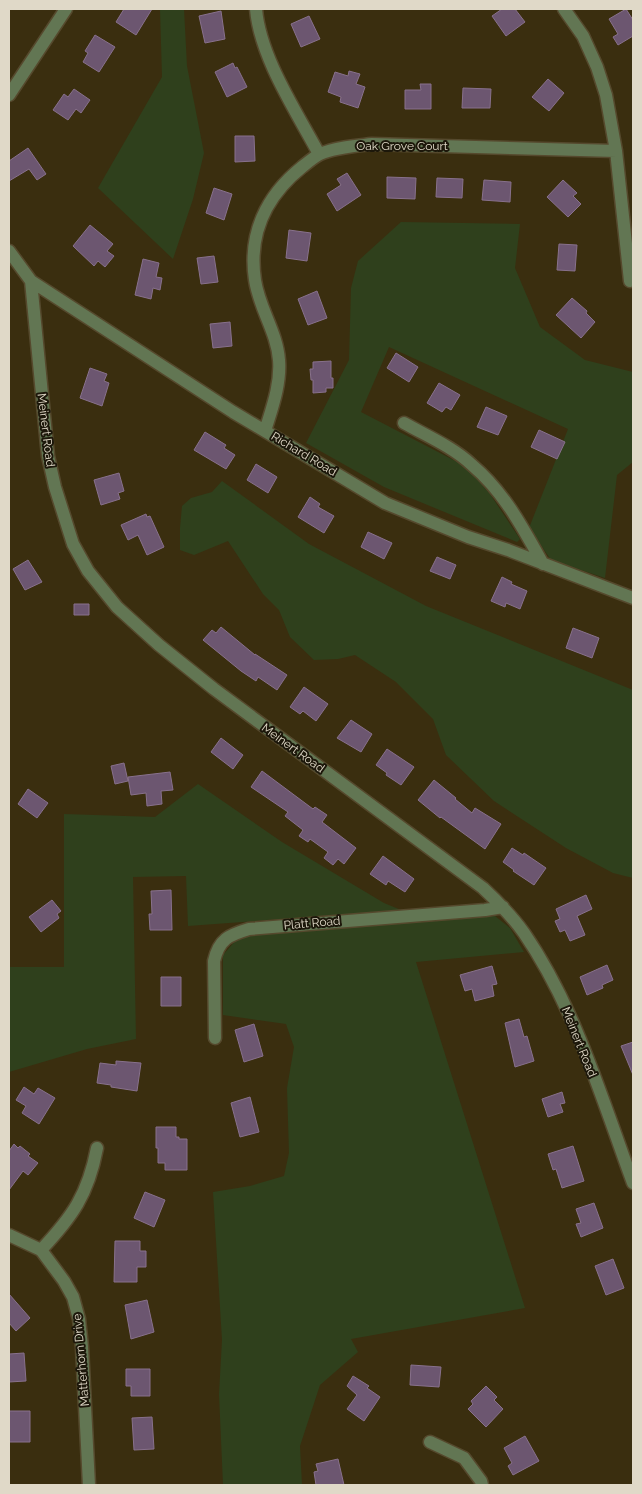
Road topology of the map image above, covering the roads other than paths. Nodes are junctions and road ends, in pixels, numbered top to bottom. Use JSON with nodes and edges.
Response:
{"nodes":[{"id":1,"x":66,"y":9,"type":"edge"},
{"id":2,"x":256,"y":9,"type":"edge"},
{"id":3,"x":564,"y":9,"type":"edge"},
{"id":4,"x":9,"y":95,"type":"edge"},
{"id":5,"x":616,"y":150,"type":"junction"},
{"id":6,"x":318,"y":154,"type":"junction"},
{"id":7,"x":9,"y":251,"type":"edge"},
{"id":8,"x":31,"y":281,"type":"junction"},
{"id":9,"x":630,"y":281,"type":"dead end"},
{"id":10,"x":404,"y":423,"type":"dead end"},
{"id":11,"x":265,"y":431,"type":"junction"},
{"id":12,"x":543,"y":564,"type":"junction"},
{"id":13,"x":633,"y":598,"type":"edge"},
{"id":14,"x":503,"y":907,"type":"junction"},
{"id":15,"x":215,"y":1038,"type":"dead end"},
{"id":16,"x":97,"y":1148,"type":"dead end"},
{"id":17,"x":633,"y":1182,"type":"edge"},
{"id":18,"x":9,"y":1235,"type":"edge"},
{"id":19,"x":41,"y":1250,"type":"junction"},
{"id":20,"x":430,"y":1442,"type":"dead end"},
{"id":21,"x":89,"y":1485,"type":"edge"},
{"id":22,"x":482,"y":1485,"type":"edge"}],
"edges":[{"from":1,"to":4,"type":"street"},
{"from":2,"to":6,"type":"street"},
{"from":3,"to":5,"type":"street"},
{"from":5,"to":6,"type":"street","name":"Oak Grove Court"},
{"from":5,"to":9,"type":"street"},
{"from":6,"to":11,"type":"street"},
{"from":7,"to":8,"type":"street","name":"Richard Road"},
{"from":8,"to":11,"type":"street","name":"Richard Road"},
{"from":8,"to":14,"type":"street","name":"Meinert Road"},
{"from":10,"to":12,"type":"street"},
{"from":11,"to":12,"type":"street","name":"Richard Road"},
{"from":12,"to":13,"type":"street","name":"Richard Road"},
{"from":14,"to":15,"type":"street","name":"Platt Road"},
{"from":14,"to":17,"type":"street","name":"Meinert Road"},
{"from":16,"to":19,"type":"street"},
{"from":18,"to":19,"type":"street","name":"Matterhorn Drive"},
{"from":19,"to":21,"type":"street","name":"Matterhorn Drive"},
{"from":20,"to":22,"type":"street"}]}
